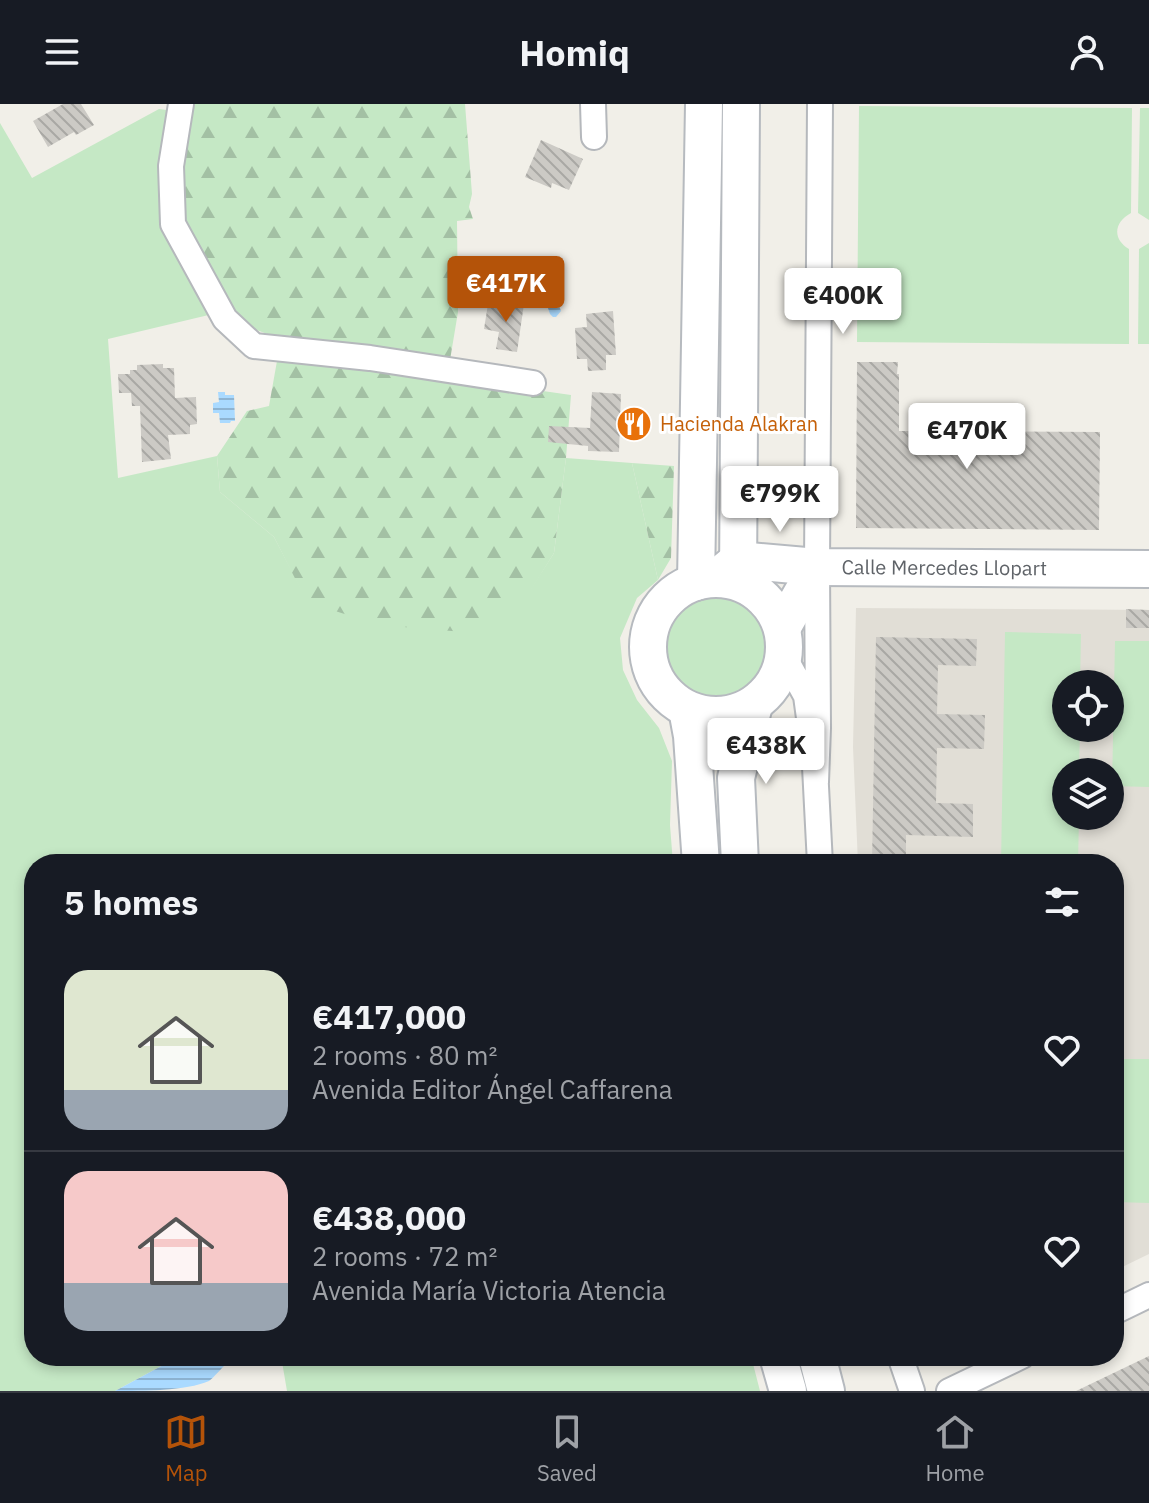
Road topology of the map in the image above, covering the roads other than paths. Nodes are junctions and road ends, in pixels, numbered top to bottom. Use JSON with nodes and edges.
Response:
{"nodes":[{"id":1,"x":181,"y":104,"type":"edge"},
{"id":2,"x":593,"y":104,"type":"edge"},
{"id":3,"x":704,"y":104,"type":"edge"},
{"id":4,"x":741,"y":104,"type":"edge"},
{"id":5,"x":820,"y":104,"type":"edge"},
{"id":6,"x":594,"y":137,"type":"dead end"},
{"id":7,"x":533,"y":383,"type":"dead end"},
{"id":8,"x":817,"y":567,"type":"junction"},
{"id":9,"x":1149,"y":569,"type":"edge"},
{"id":10,"x":722,"y":576,"type":"junction"},
{"id":11,"x":783,"y":642,"type":"junction"},
{"id":12,"x":754,"y":705,"type":"junction"},
{"id":13,"x":687,"y":709,"type":"junction"},
{"id":14,"x":816,"y":782,"type":"junction"},
{"id":15,"x":700,"y":854,"type":"edge"},
{"id":16,"x":740,"y":854,"type":"edge"},
{"id":17,"x":820,"y":854,"type":"edge"},
{"id":18,"x":1149,"y":1295,"type":"edge"},
{"id":19,"x":1124,"y":1307,"type":"edge"},
{"id":20,"x":781,"y":1366,"type":"edge"},
{"id":21,"x":820,"y":1366,"type":"edge"},
{"id":22,"x":903,"y":1366,"type":"edge"},
{"id":23,"x":1001,"y":1366,"type":"edge"},
{"id":24,"x":788,"y":1391,"type":"edge"},
{"id":25,"x":826,"y":1391,"type":"edge"},
{"id":26,"x":912,"y":1391,"type":"edge"},
{"id":27,"x":949,"y":1391,"type":"edge"}],
"edges":[{"from":1,"to":7,"type":"street"},
{"from":2,"to":6,"type":"street"},
{"from":3,"to":10,"type":"main road"},
{"from":4,"to":10,"type":"main road"},
{"from":5,"to":8,"type":"street"},
{"from":8,"to":9,"type":"main road","name":"Calle Mercedes Llopart"},
{"from":8,"to":10,"type":"main road","name":"Calle Mercedes Llopart"},
{"from":8,"to":11,"type":"main road"},
{"from":8,"to":14,"type":"street"},
{"from":10,"to":11,"type":"main road"},
{"from":10,"to":13,"type":"main road"},
{"from":11,"to":12,"type":"main road"},
{"from":11,"to":14,"type":"street"},
{"from":12,"to":13,"type":"main road"},
{"from":12,"to":16,"type":"main road"},
{"from":13,"to":15,"type":"main road"},
{"from":14,"to":17,"type":"street"},
{"from":18,"to":19,"type":"street"},
{"from":20,"to":24,"type":"main road"},
{"from":21,"to":25,"type":"main road"},
{"from":22,"to":26,"type":"street"},
{"from":23,"to":27,"type":"street"}]}
